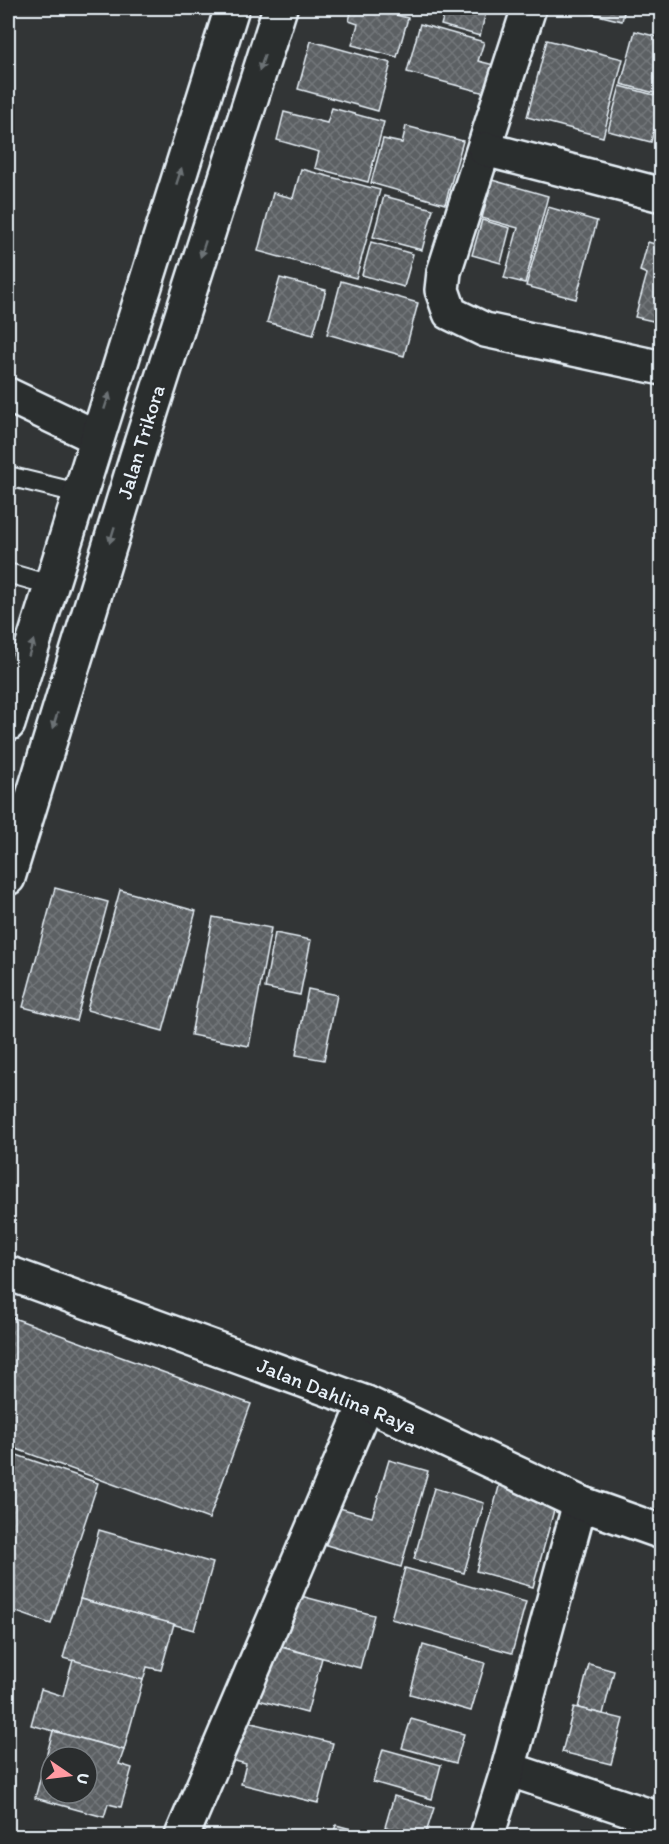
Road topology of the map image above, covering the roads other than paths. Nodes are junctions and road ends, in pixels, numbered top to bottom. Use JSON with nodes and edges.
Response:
{"nodes":[{"id":1,"x":232,"y":8,"type":"edge"},
{"id":2,"x":280,"y":8,"type":"edge"},
{"id":3,"x":529,"y":8,"type":"edge"},
{"id":4,"x":485,"y":149,"type":"junction"},
{"id":5,"x":662,"y":195,"type":"edge"},
{"id":6,"x":662,"y":368,"type":"edge"},
{"id":7,"x":8,"y":395,"type":"edge"},
{"id":8,"x":96,"y":437,"type":"junction"},
{"id":9,"x":8,"y":476,"type":"edge"},
{"id":10,"x":78,"y":493,"type":"junction"},
{"id":11,"x":8,"y":573,"type":"edge"},
{"id":12,"x":50,"y":585,"type":"junction"},
{"id":13,"x":9,"y":712,"type":"edge"},
{"id":14,"x":8,"y":878,"type":"edge"},
{"id":15,"x":8,"y":1273,"type":"edge"},
{"id":16,"x":366,"y":1403,"type":"junction"},
{"id":17,"x":580,"y":1503,"type":"junction"},
{"id":18,"x":662,"y":1532,"type":"edge"},
{"id":19,"x":508,"y":1769,"type":"junction"},
{"id":20,"x":662,"y":1820,"type":"edge"},
{"id":21,"x":182,"y":1836,"type":"edge"},
{"id":22,"x":487,"y":1836,"type":"edge"}],
"edges":[{"from":8,"to":1,"type":"street","name":"Jalan Trikora","one_way":true},
{"from":2,"to":14,"type":"street","name":"Jalan Trikora","one_way":true},
{"from":3,"to":4,"type":"street"},
{"from":4,"to":5,"type":"street"},
{"from":4,"to":6,"type":"street"},
{"from":7,"to":8,"type":"street"},
{"from":8,"to":10,"type":"street","name":"Jalan Trikora"},
{"from":9,"to":10,"type":"lane"},
{"from":10,"to":12,"type":"street","name":"Jalan Trikora"},
{"from":11,"to":12,"type":"lane"},
{"from":13,"to":12,"type":"street","name":"Jalan Trikora","one_way":true},
{"from":15,"to":16,"type":"street","name":"Jalan Dahlina Raya"},
{"from":16,"to":17,"type":"street","name":"Jalan Dahlina Raya"},
{"from":16,"to":21,"type":"street"},
{"from":17,"to":18,"type":"street","name":"Jalan Dahlina Raya"},
{"from":17,"to":19,"type":"street"},
{"from":19,"to":20,"type":"street"},
{"from":19,"to":22,"type":"street"}]}
